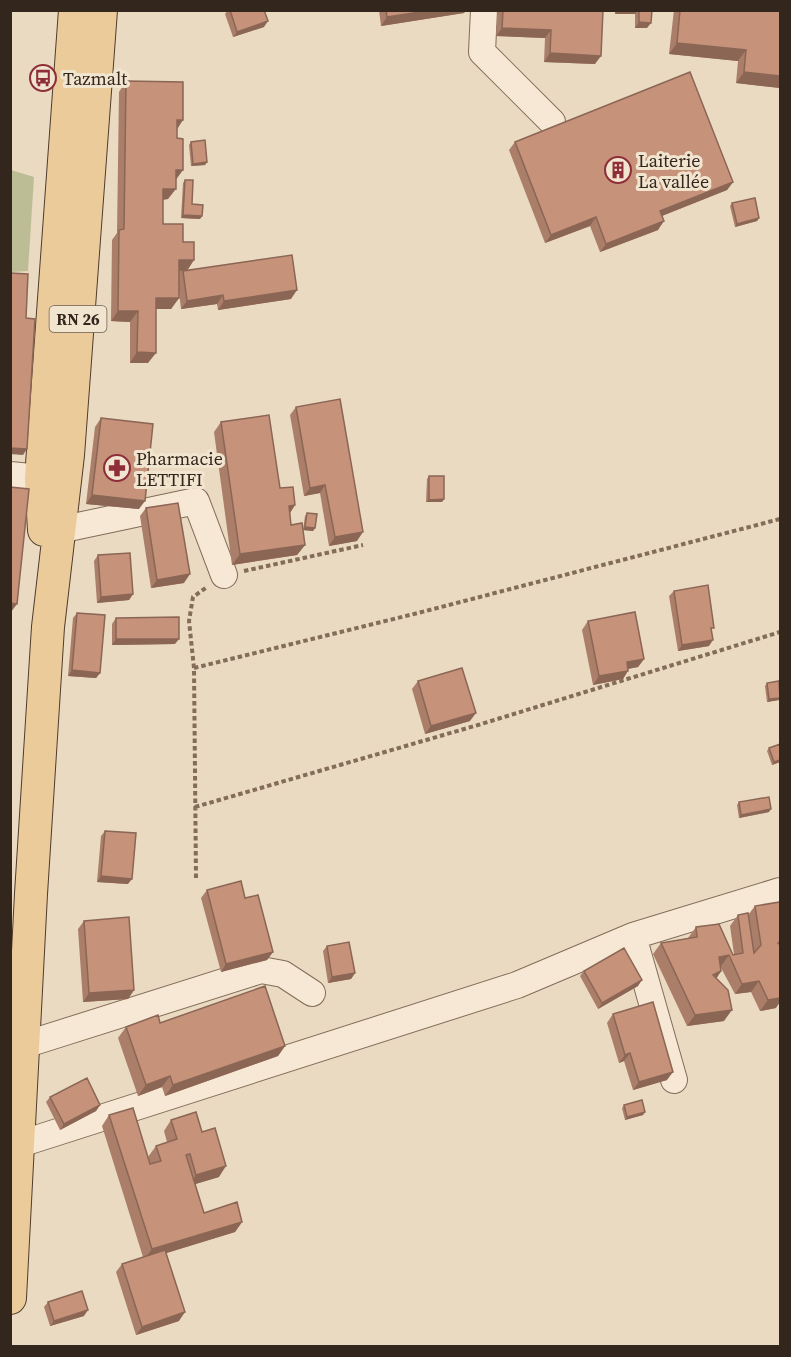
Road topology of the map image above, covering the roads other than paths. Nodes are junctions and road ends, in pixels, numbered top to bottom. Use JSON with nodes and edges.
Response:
{"nodes":[{"id":1,"x":75,"y":10,"type":"edge"},
{"id":2,"x":101,"y":10,"type":"edge"},
{"id":3,"x":483,"y":10,"type":"edge"},
{"id":4,"x":552,"y":122,"type":"dead end"},
{"id":5,"x":10,"y":475,"type":"edge"},
{"id":6,"x":42,"y":478,"type":"junction"},
{"id":7,"x":59,"y":530,"type":"junction"},
{"id":8,"x":224,"y":576,"type":"road end"},
{"id":9,"x":48,"y":627,"type":"junction"},
{"id":10,"x":780,"y":891,"type":"edge"},
{"id":11,"x":21,"y":894,"type":"edge"},
{"id":12,"x":633,"y":936,"type":"junction"},
{"id":13,"x":312,"y":993,"type":"dead end"},
{"id":14,"x":20,"y":1036,"type":"edge"},
{"id":15,"x":674,"y":1080,"type":"edge"},
{"id":16,"x":20,"y":1144,"type":"junction"},
{"id":17,"x":10,"y":1298,"type":"edge"}],
"edges":[{"from":1,"to":6,"type":"main road","number":"RN 26"},
{"from":2,"to":7,"type":"main road","number":"RN 26"},
{"from":3,"to":4,"type":"street"},
{"from":5,"to":6,"type":"street"},
{"from":6,"to":9,"type":"main road","number":"RN 26"},
{"from":7,"to":8,"type":"street"},
{"from":7,"to":9,"type":"main road","number":"RN 26"},
{"from":9,"to":11,"type":"main road","number":"RN 26"},
{"from":10,"to":12,"type":"street"},
{"from":11,"to":14,"type":"main road","number":"RN 26"},
{"from":12,"to":15,"type":"street"},
{"from":12,"to":16,"type":"street"},
{"from":13,"to":14,"type":"street"},
{"from":14,"to":16,"type":"main road","number":"RN 26"},
{"from":16,"to":17,"type":"main road","number":"RN 26"}]}
